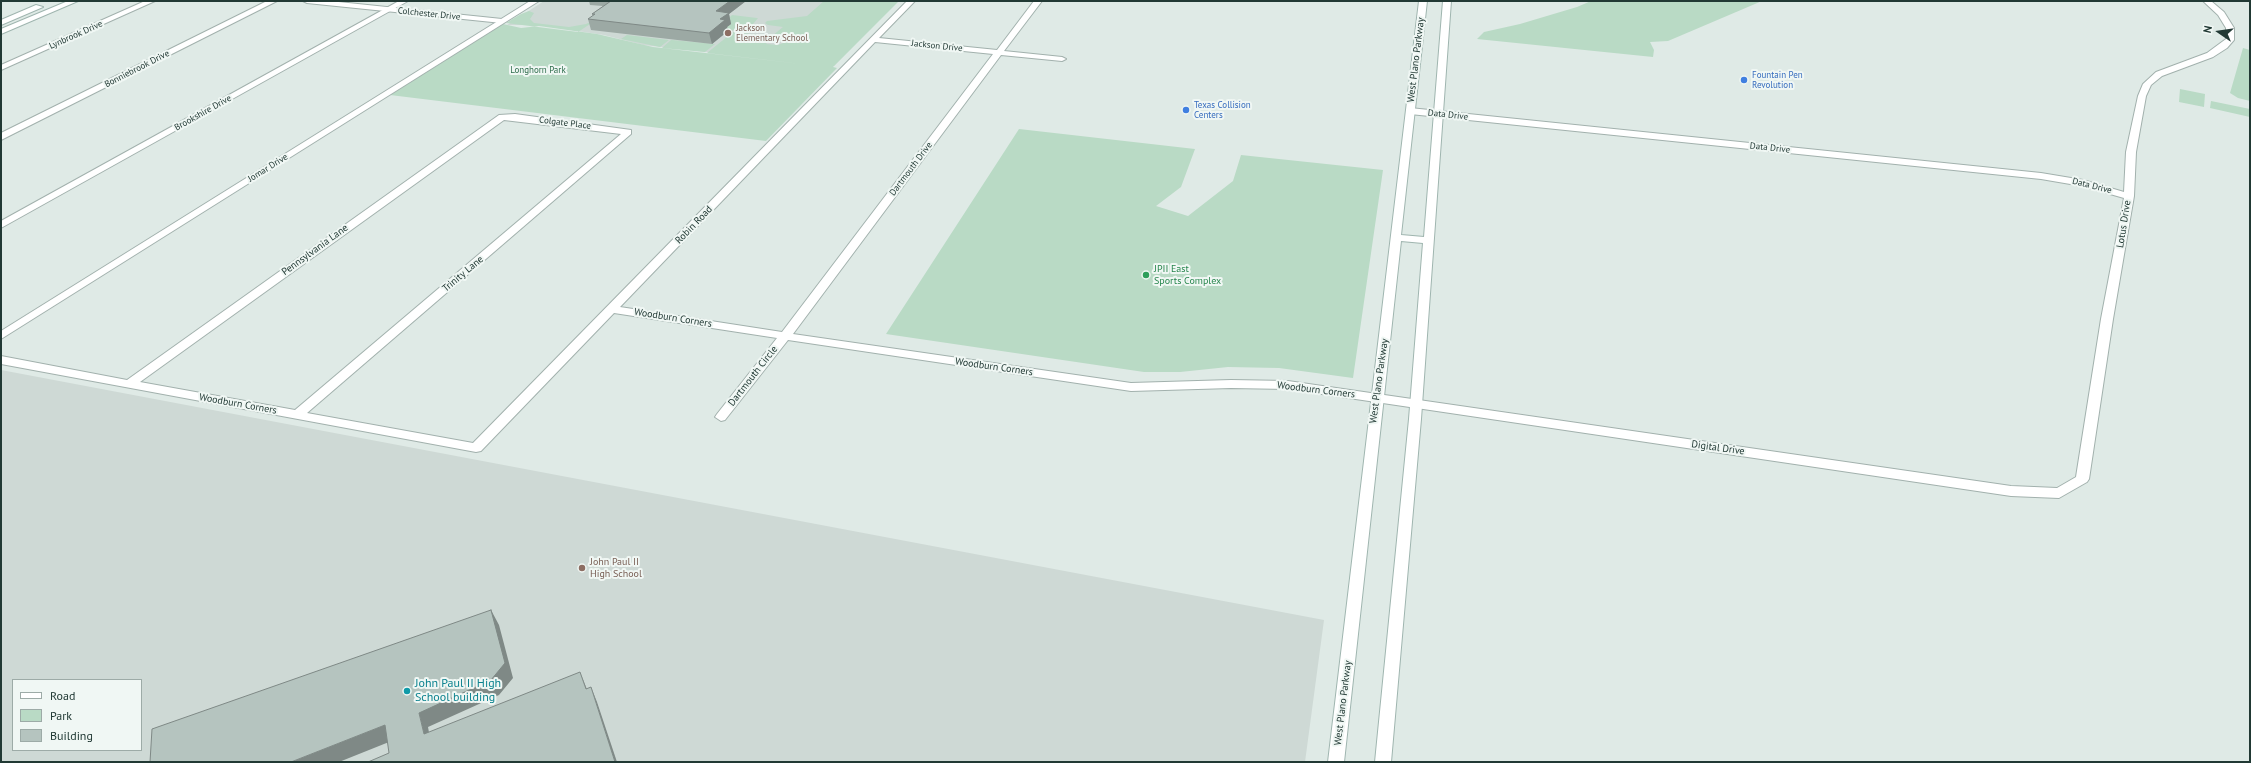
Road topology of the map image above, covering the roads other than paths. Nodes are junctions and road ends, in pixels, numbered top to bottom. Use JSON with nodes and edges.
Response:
{"nodes":[{"id":1,"x":53,"y":1,"type":"edge"},
{"id":2,"x":74,"y":1,"type":"edge"},
{"id":3,"x":151,"y":1,"type":"edge"},
{"id":4,"x":273,"y":1,"type":"edge"},
{"id":5,"x":307,"y":1,"type":"edge"},
{"id":6,"x":404,"y":1,"type":"edge"},
{"id":7,"x":535,"y":1,"type":"edge"},
{"id":8,"x":911,"y":1,"type":"edge"},
{"id":9,"x":1038,"y":1,"type":"edge"},
{"id":10,"x":1423,"y":1,"type":"edge"},
{"id":11,"x":1447,"y":1,"type":"edge"},
{"id":12,"x":2207,"y":1,"type":"edge"},
{"id":13,"x":389,"y":9,"type":"junction"},
{"id":14,"x":502,"y":21,"type":"junction"},
{"id":15,"x":1,"y":23,"type":"edge"},
{"id":16,"x":1,"y":32,"type":"edge"},
{"id":17,"x":874,"y":40,"type":"junction"},
{"id":18,"x":999,"y":53,"type":"junction"},
{"id":19,"x":1062,"y":59,"type":"dead end"},
{"id":20,"x":1,"y":68,"type":"edge"},
{"id":21,"x":1410,"y":111,"type":"junction"},
{"id":22,"x":1439,"y":114,"type":"junction"},
{"id":23,"x":502,"y":117,"type":"joint"},
{"id":24,"x":628,"y":132,"type":"joint"},
{"id":25,"x":1,"y":137,"type":"edge"},
{"id":26,"x":2128,"y":196,"type":"junction"},
{"id":27,"x":1,"y":225,"type":"edge"},
{"id":28,"x":1396,"y":237,"type":"junction"},
{"id":29,"x":1428,"y":241,"type":"junction"},
{"id":30,"x":613,"y":309,"type":"junction"},
{"id":31,"x":1,"y":336,"type":"edge"},
{"id":32,"x":785,"y":336,"type":"junction"},
{"id":33,"x":1,"y":360,"type":"edge"},
{"id":34,"x":129,"y":384,"type":"junction"},
{"id":35,"x":1377,"y":398,"type":"junction"},
{"id":36,"x":1416,"y":404,"type":"junction"},
{"id":37,"x":297,"y":415,"type":"junction"},
{"id":38,"x":721,"y":417,"type":"dead end"},
{"id":39,"x":476,"y":448,"type":"joint"},
{"id":40,"x":2059,"y":493,"type":"joint"},
{"id":41,"x":1336,"y":762,"type":"edge"},
{"id":42,"x":1383,"y":762,"type":"edge"}],
"edges":[{"from":1,"to":15,"type":"street"},
{"from":2,"to":16,"type":"street"},
{"from":3,"to":20,"type":"street","name":"Lynbrook Drive"},
{"from":4,"to":25,"type":"street","name":"Bonniebrook Drive"},
{"from":5,"to":13,"type":"street","name":"Colchester Drive"},
{"from":6,"to":13,"type":"street","name":"Brookshire Drive"},
{"from":7,"to":14,"type":"street","name":"Jomar Drive"},
{"from":8,"to":17,"type":"street","name":"Robin Road"},
{"from":9,"to":18,"type":"street","name":"Dartmouth Drive"},
{"from":10,"to":21,"type":"street","name":"West Plano Parkway"},
{"from":11,"to":22,"type":"street"},
{"from":12,"to":26,"type":"street","name":"Lotus Drive"},
{"from":13,"to":14,"type":"street","name":"Colchester Drive"},
{"from":13,"to":27,"type":"street","name":"Brookshire Drive"},
{"from":14,"to":31,"type":"street","name":"Jomar Drive"},
{"from":17,"to":18,"type":"street","name":"Jackson Drive"},
{"from":17,"to":30,"type":"street","name":"Robin Road"},
{"from":18,"to":19,"type":"street","name":"Jackson Drive"},
{"from":18,"to":32,"type":"street","name":"Dartmouth Drive"},
{"from":21,"to":22,"type":"street","name":"Data Drive"},
{"from":21,"to":28,"type":"street","name":"West Plano Parkway"},
{"from":22,"to":26,"type":"street","name":"Data Drive"},
{"from":22,"to":29,"type":"street"},
{"from":23,"to":24,"type":"street","name":"Colgate Place"},
{"from":23,"to":34,"type":"street","name":"Pennsylvania Lane"},
{"from":24,"to":37,"type":"street","name":"Trinity Lane"},
{"from":26,"to":40,"type":"street","name":"Lotus Drive"},
{"from":28,"to":29,"type":"street"},
{"from":28,"to":35,"type":"street","name":"West Plano Parkway"},
{"from":29,"to":36,"type":"street"},
{"from":30,"to":32,"type":"street","name":"Woodburn Corners"},
{"from":30,"to":39,"type":"street","name":"Robin Road"},
{"from":32,"to":35,"type":"street","name":"Woodburn Corners"},
{"from":32,"to":38,"type":"street","name":"Dartmouth Circle"},
{"from":33,"to":34,"type":"street","name":"Woodburn Corners"},
{"from":34,"to":37,"type":"street","name":"Woodburn Corners"},
{"from":35,"to":36,"type":"street","name":"Digital Drive"},
{"from":35,"to":41,"type":"street","name":"West Plano Parkway"},
{"from":36,"to":40,"type":"street","name":"Digital Drive"},
{"from":36,"to":42,"type":"street"},
{"from":37,"to":39,"type":"street","name":"Woodburn Corners"}]}
